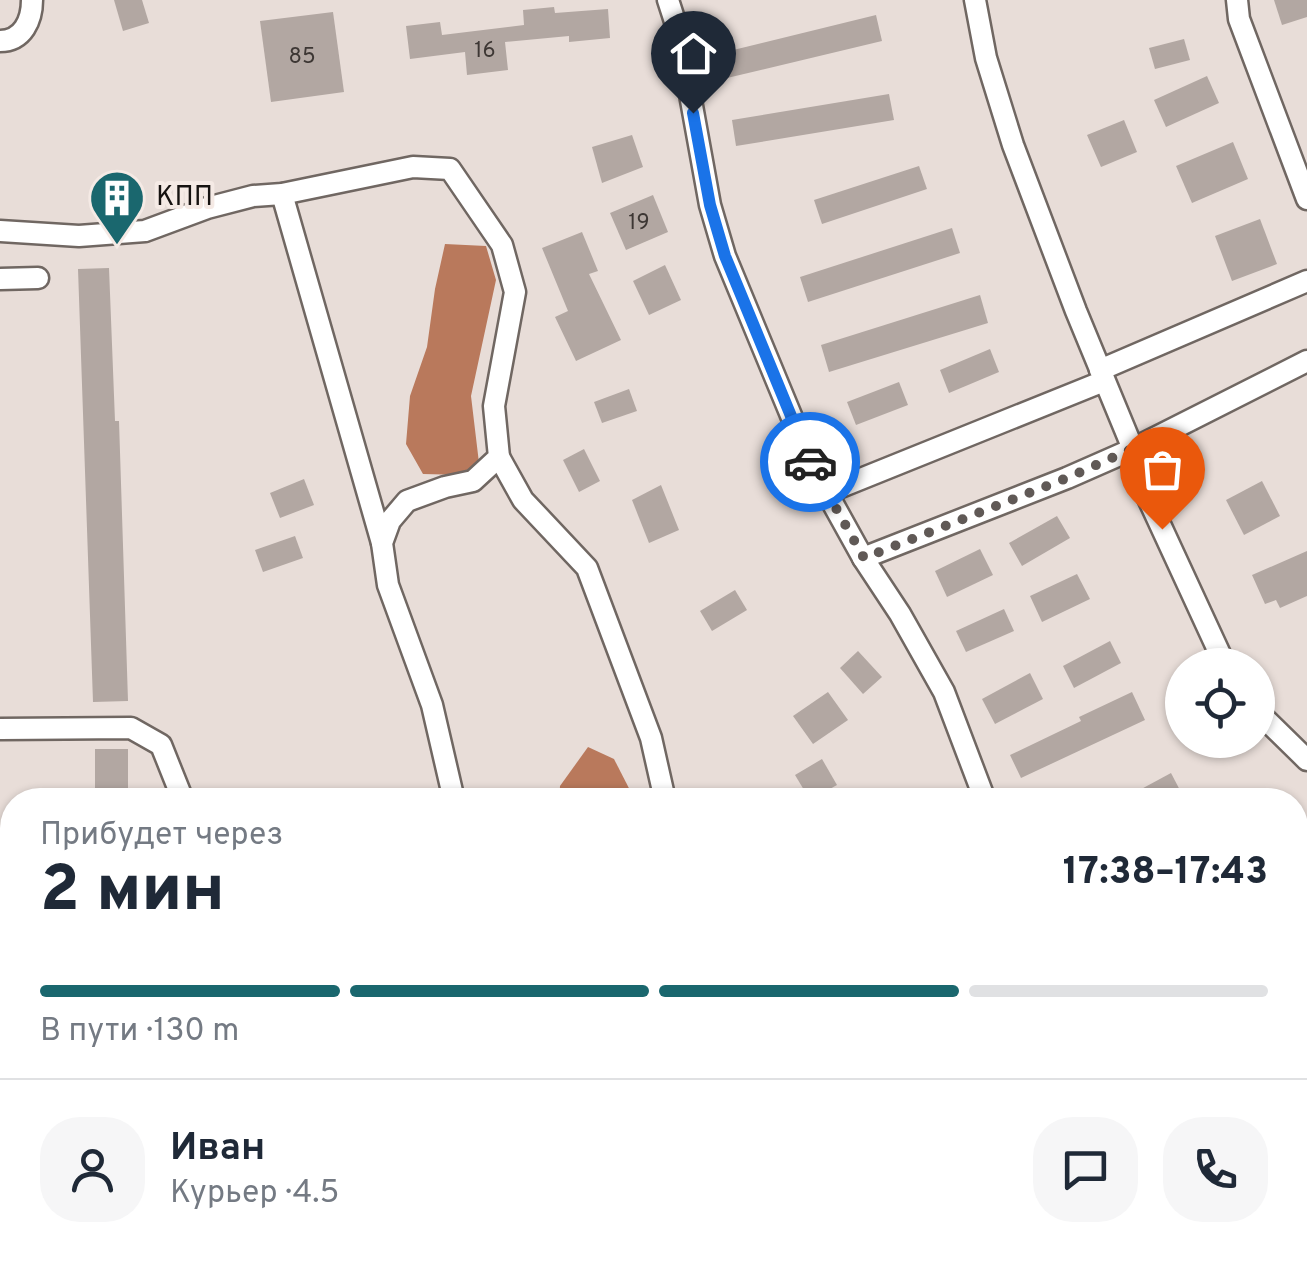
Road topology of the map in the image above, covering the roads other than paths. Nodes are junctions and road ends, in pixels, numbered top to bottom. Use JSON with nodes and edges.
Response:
{"nodes":[{"id":1,"x":32,"y":0,"type":"edge"},
{"id":2,"x":668,"y":0,"type":"edge"},
{"id":3,"x":975,"y":0,"type":"edge"},
{"id":4,"x":1236,"y":0,"type":"edge"},
{"id":5,"x":0,"y":41,"type":"edge"},
{"id":6,"x":282,"y":194,"type":"junction"},
{"id":7,"x":1307,"y":199,"type":"edge"},
{"id":8,"x":0,"y":231,"type":"edge"},
{"id":9,"x":38,"y":278,"type":"dead end"},
{"id":10,"x":0,"y":280,"type":"edge"},
{"id":11,"x":1307,"y":281,"type":"edge"},
{"id":12,"x":1307,"y":361,"type":"edge"},
{"id":13,"x":1102,"y":376,"type":"junction"},
{"id":14,"x":1132,"y":449,"type":"junction"},
{"id":15,"x":498,"y":456,"type":"junction"},
{"id":16,"x":826,"y":493,"type":"junction"},
{"id":17,"x":382,"y":543,"type":"junction"},
{"id":18,"x":864,"y":558,"type":"junction"},
{"id":19,"x":1217,"y":648,"type":"edge"},
{"id":20,"x":0,"y":729,"type":"edge"},
{"id":21,"x":1275,"y":729,"type":"edge"},
{"id":22,"x":1307,"y":760,"type":"edge"},
{"id":23,"x":179,"y":788,"type":"edge"},
{"id":24,"x":451,"y":788,"type":"edge"},
{"id":25,"x":662,"y":788,"type":"edge"},
{"id":26,"x":980,"y":788,"type":"edge"}],
"edges":[{"from":1,"to":5,"type":"street"},
{"from":2,"to":16,"type":"street"},
{"from":3,"to":13,"type":"street"},
{"from":4,"to":7,"type":"street"},
{"from":6,"to":8,"type":"street"},
{"from":6,"to":15,"type":"street"},
{"from":6,"to":17,"type":"street"},
{"from":9,"to":10,"type":"street"},
{"from":11,"to":13,"type":"street"},
{"from":12,"to":14,"type":"street"},
{"from":13,"to":14,"type":"street"},
{"from":13,"to":16,"type":"street"},
{"from":14,"to":18,"type":"street"},
{"from":14,"to":19,"type":"street"},
{"from":15,"to":17,"type":"street"},
{"from":15,"to":25,"type":"street"},
{"from":16,"to":18,"type":"street"},
{"from":17,"to":24,"type":"street"},
{"from":18,"to":26,"type":"street"},
{"from":20,"to":23,"type":"street"},
{"from":21,"to":22,"type":"street"}]}
